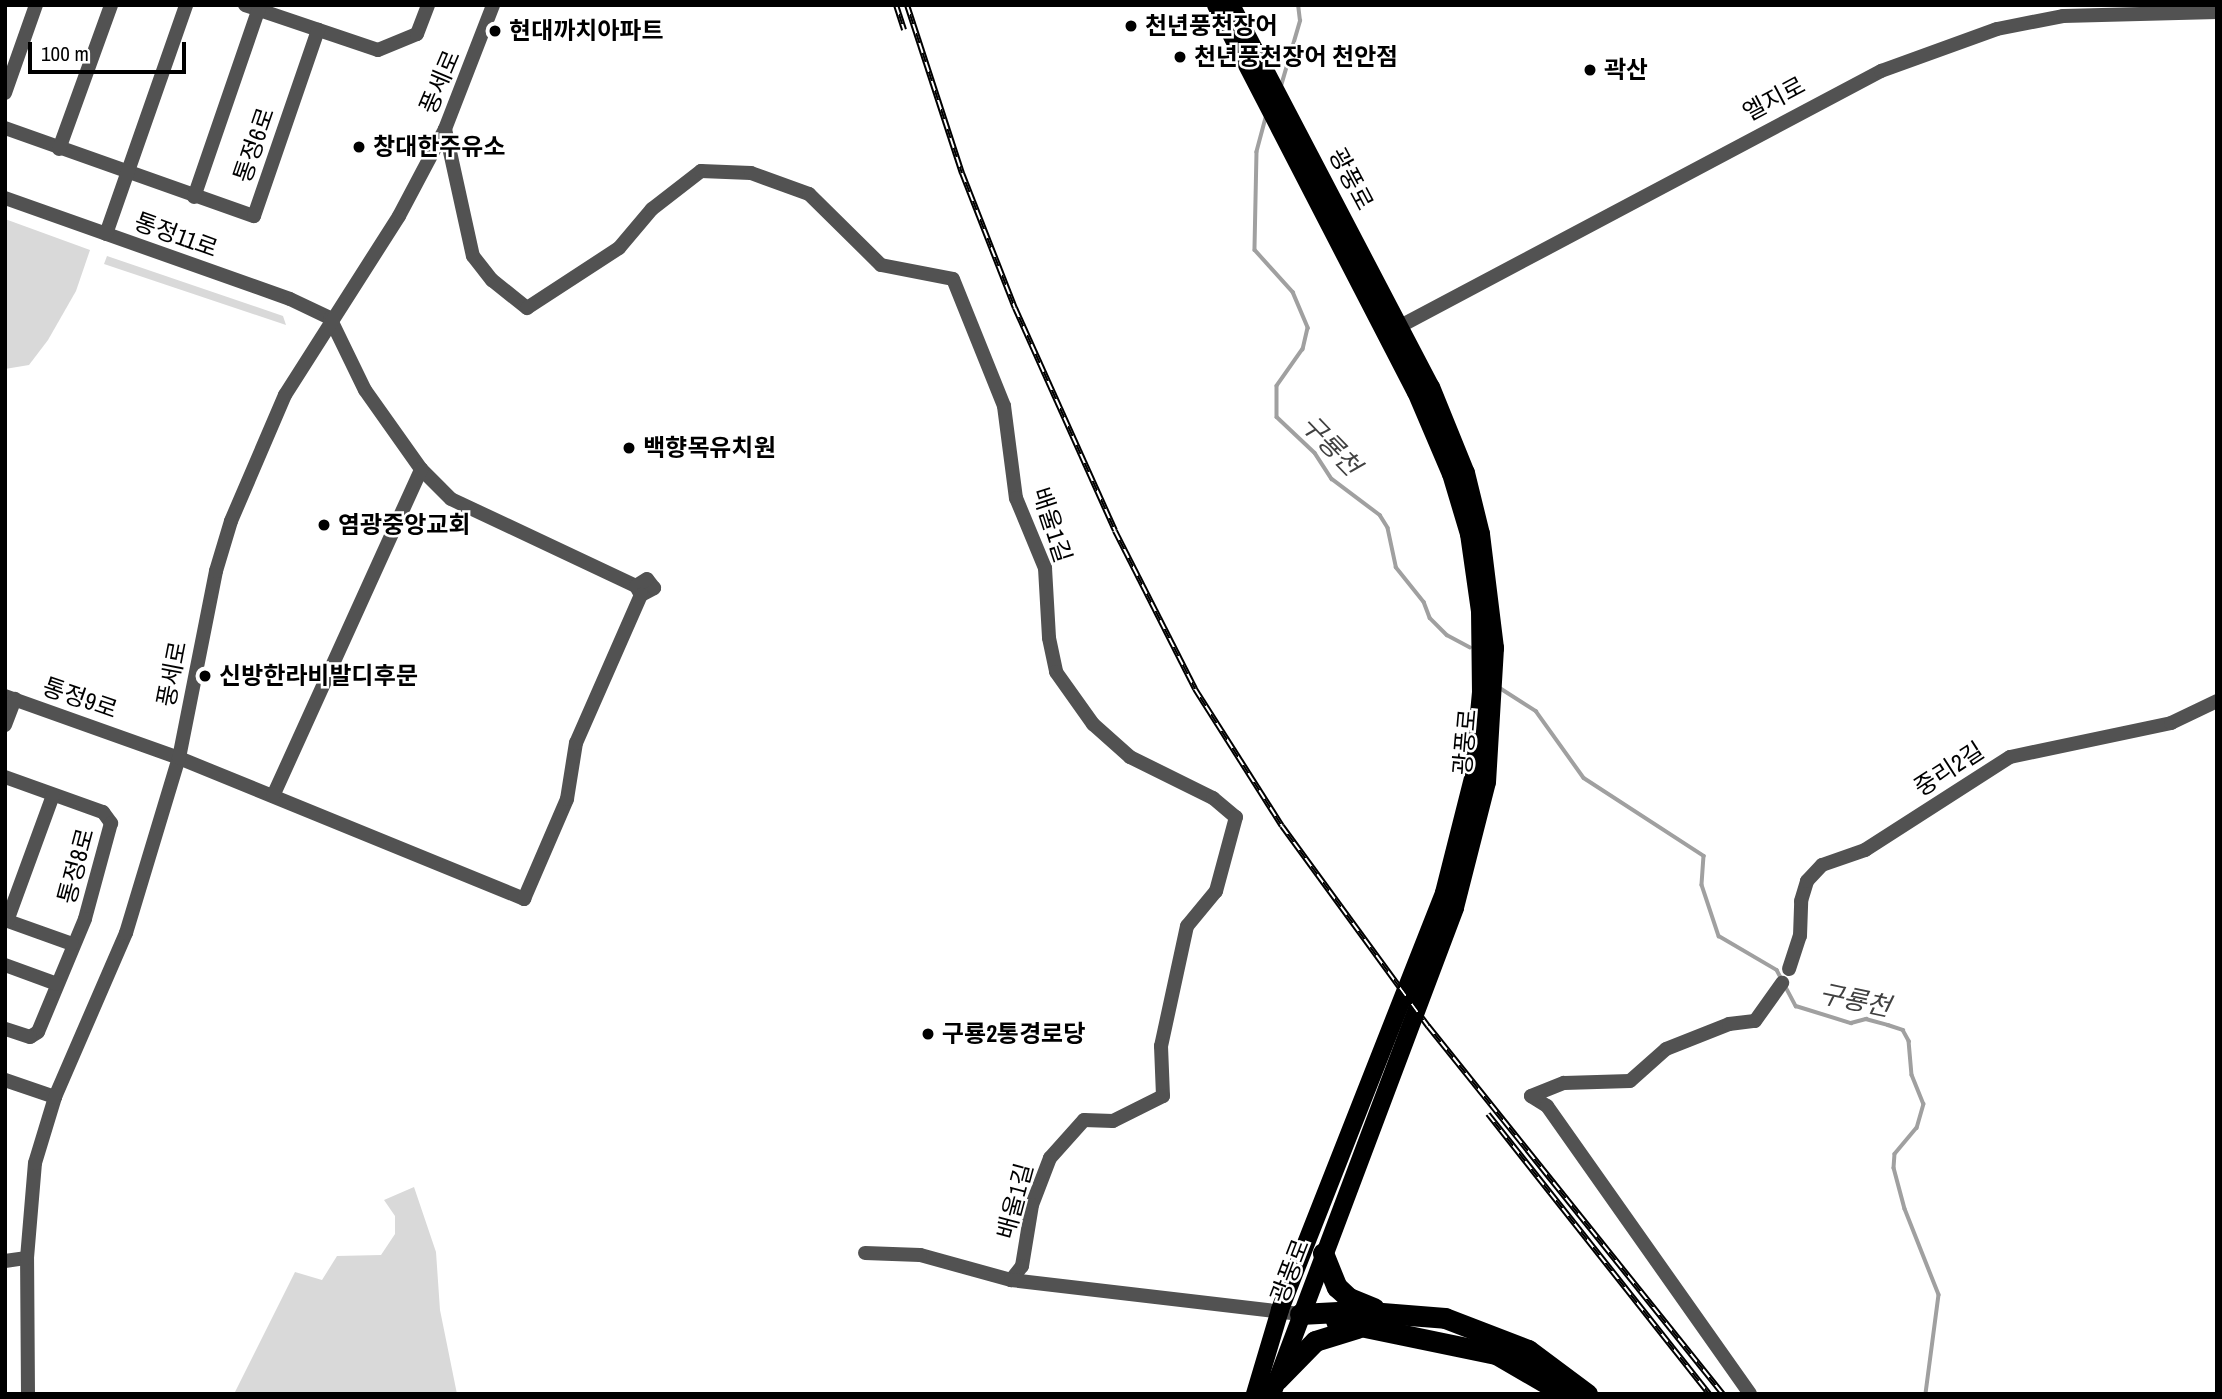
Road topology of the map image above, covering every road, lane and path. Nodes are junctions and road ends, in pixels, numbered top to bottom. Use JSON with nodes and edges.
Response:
{"nodes":[{"id":1,"x":36,"y":5,"type":"edge"},
{"id":2,"x":111,"y":5,"type":"edge"},
{"id":3,"x":186,"y":5,"type":"edge"},
{"id":4,"x":428,"y":5,"type":"edge"},
{"id":5,"x":493,"y":5,"type":"edge"},
{"id":6,"x":1216,"y":5,"type":"edge"},
{"id":7,"x":1231,"y":5,"type":"edge"},
{"id":8,"x":254,"y":7,"type":"edge"},
{"id":9,"x":2217,"y":12,"type":"edge"},
{"id":10,"x":318,"y":30,"type":"junction"},
{"id":11,"x":1260,"y":75,"type":"junction"},
{"id":12,"x":5,"y":93,"type":"edge"},
{"id":13,"x":5,"y":128,"type":"edge"},
{"id":14,"x":445,"y":129,"type":"junction"},
{"id":15,"x":59,"y":149,"type":"junction"},
{"id":16,"x":127,"y":175,"type":"junction"},
{"id":17,"x":194,"y":197,"type":"junction"},
{"id":18,"x":5,"y":198,"type":"edge"},
{"id":19,"x":106,"y":234,"type":"junction"},
{"id":20,"x":330,"y":318,"type":"junction"},
{"id":21,"x":1394,"y":330,"type":"junction"},
{"id":22,"x":421,"y":469,"type":"junction"},
{"id":23,"x":10,"y":698,"type":"edge"},
{"id":24,"x":2217,"y":701,"type":"edge"},
{"id":25,"x":5,"y":725,"type":"edge"},
{"id":26,"x":180,"y":758,"type":"junction"},
{"id":27,"x":5,"y":778,"type":"edge"},
{"id":28,"x":53,"y":795,"type":"junction"},
{"id":29,"x":273,"y":796,"type":"junction"},
{"id":30,"x":6,"y":921,"type":"edge"},
{"id":31,"x":72,"y":944,"type":"junction"},
{"id":32,"x":5,"y":965,"type":"edge"},
{"id":33,"x":1789,"y":969,"type":"dead end"},
{"id":34,"x":1782,"y":983,"type":"dead end"},
{"id":35,"x":57,"y":984,"type":"junction"},
{"id":36,"x":5,"y":1029,"type":"edge"},
{"id":37,"x":5,"y":1080,"type":"edge"},
{"id":38,"x":55,"y":1097,"type":"junction"},
{"id":39,"x":865,"y":1253,"type":"dead end"},
{"id":40,"x":1323,"y":1253,"type":"junction"},
{"id":41,"x":27,"y":1258,"type":"junction"},
{"id":42,"x":5,"y":1261,"type":"edge"},
{"id":43,"x":1012,"y":1280,"type":"junction"},
{"id":44,"x":1290,"y":1312,"type":"junction"},
{"id":45,"x":1396,"y":1313,"type":"junction"},
{"id":46,"x":1365,"y":1327,"type":"junction"},
{"id":47,"x":1275,"y":1387,"type":"edge"},
{"id":48,"x":28,"y":1394,"type":"edge"},
{"id":49,"x":1255,"y":1394,"type":"edge"},
{"id":50,"x":1565,"y":1394,"type":"edge"},
{"id":51,"x":1587,"y":1394,"type":"edge"},
{"id":52,"x":1750,"y":1394,"type":"edge"}],
"edges":[{"from":1,"to":12,"type":"street"},
{"from":2,"to":15,"type":"street"},
{"from":3,"to":16,"type":"street"},
{"from":4,"to":10,"type":"street","name":"통정6로"},
{"from":5,"to":14,"type":"street","name":"풍세로"},
{"from":6,"to":11,"type":"main road"},
{"from":7,"to":11,"type":"main road"},
{"from":8,"to":10,"type":"street","name":"통정6로"},
{"from":8,"to":17,"type":"street","name":"통정6로"},
{"from":9,"to":21,"type":"street","name":"엘지로"},
{"from":10,"to":17,"type":"street","name":"통정6로"},
{"from":11,"to":21,"type":"main road","name":"광풍로"},
{"from":13,"to":15,"type":"street","name":"통정6로"},
{"from":14,"to":20,"type":"street","name":"풍세로"},
{"from":14,"to":43,"type":"street","name":"배울1길"},
{"from":15,"to":16,"type":"street","name":"통정6로"},
{"from":16,"to":17,"type":"street","name":"통정6로"},
{"from":16,"to":19,"type":"street"},
{"from":18,"to":19,"type":"street","name":"통정11로"},
{"from":19,"to":20,"type":"street","name":"통정11로"},
{"from":20,"to":22,"type":"street"},
{"from":20,"to":26,"type":"street","name":"풍세로"},
{"from":21,"to":40,"type":"main road","name":"광풍로"},
{"from":21,"to":44,"type":"main road","name":"광풍로"},
{"from":22,"to":29,"type":"street"},
{"from":22,"to":29,"type":"street","name":"통정9로"},
{"from":23,"to":25,"type":"street"},
{"from":23,"to":26,"type":"street","name":"통정9로"},
{"from":24,"to":33,"type":"street","name":"중리2길"},
{"from":26,"to":29,"type":"street","name":"통정9로"},
{"from":26,"to":38,"type":"street","name":"풍세로"},
{"from":27,"to":28,"type":"street","name":"통정8로"},
{"from":28,"to":30,"type":"street","name":"통정8로"},
{"from":28,"to":31,"type":"street","name":"통정8로"},
{"from":30,"to":31,"type":"street","name":"통정8로"},
{"from":31,"to":35,"type":"street","name":"통정8로"},
{"from":32,"to":35,"type":"street"},
{"from":34,"to":52,"type":"street"},
{"from":35,"to":36,"type":"street","name":"통정8로"},
{"from":37,"to":38,"type":"street"},
{"from":38,"to":41,"type":"street","name":"풍세로"},
{"from":39,"to":43,"type":"street"},
{"from":40,"to":44,"type":"main road","name":"광풍로"},
{"from":40,"to":45,"type":"highway"},
{"from":41,"to":42,"type":"street"},
{"from":41,"to":48,"type":"street","name":"풍세로"},
{"from":43,"to":44,"type":"street"},
{"from":44,"to":45,"type":"highway"},
{"from":44,"to":46,"type":"highway"},
{"from":44,"to":47,"type":"main road","name":"광풍로"},
{"from":44,"to":49,"type":"main road","name":"광풍로"},
{"from":45,"to":51,"type":"highway"},
{"from":46,"to":47,"type":"highway"},
{"from":46,"to":50,"type":"highway"}]}
